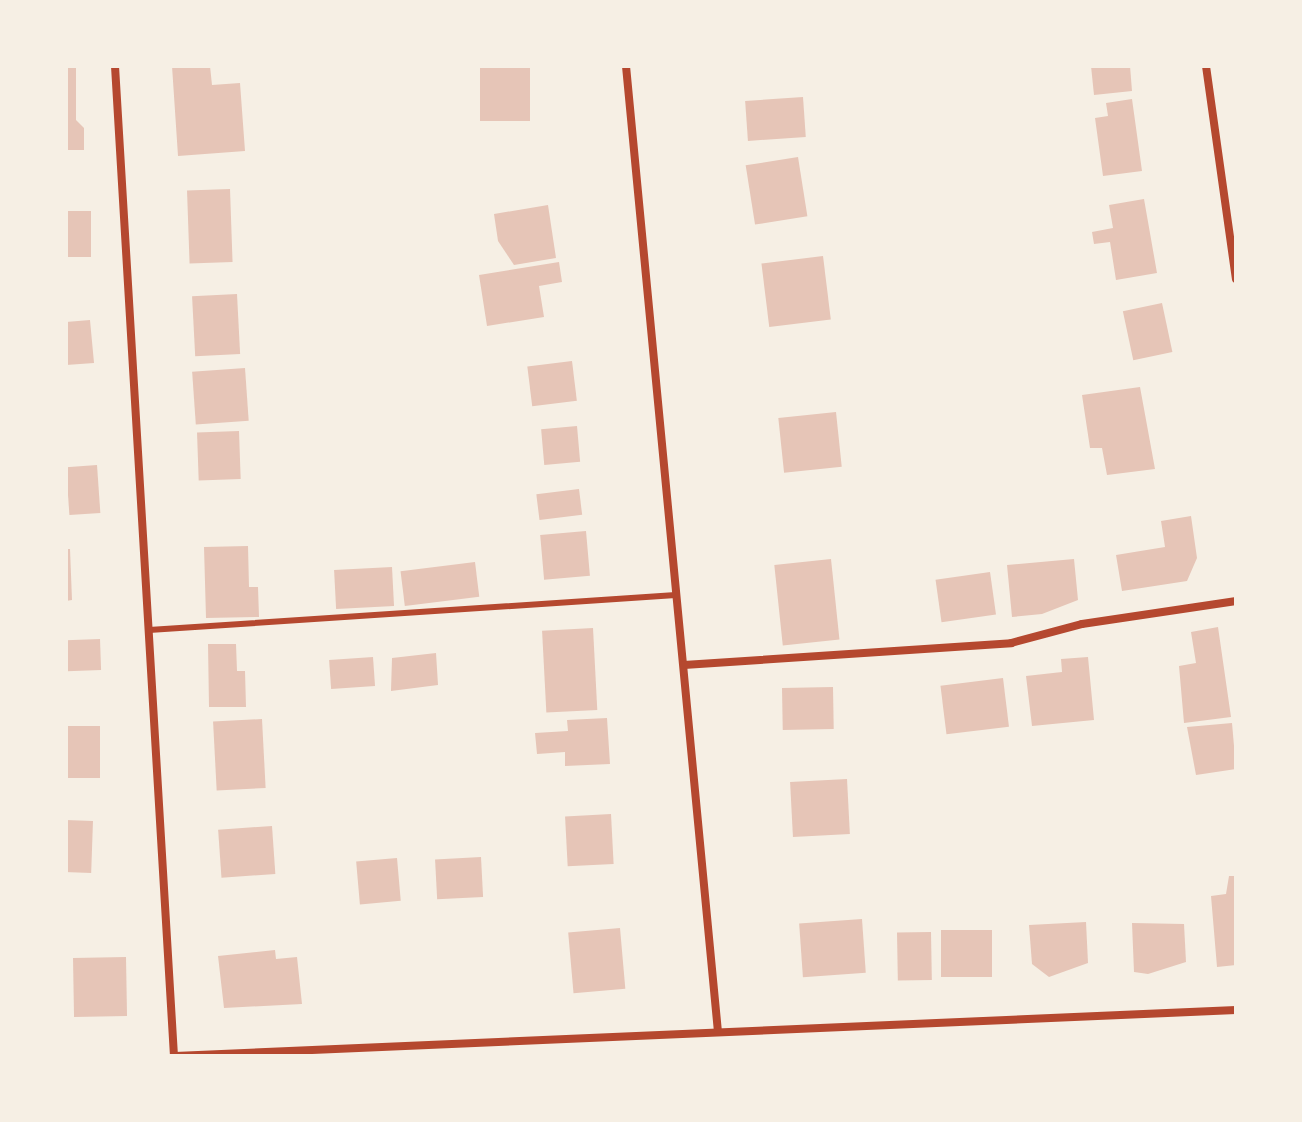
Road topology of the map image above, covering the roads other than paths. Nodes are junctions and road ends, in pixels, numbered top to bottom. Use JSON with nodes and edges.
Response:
{"nodes":[{"id":1,"x":115,"y":66,"type":"edge"},
{"id":2,"x":626,"y":66,"type":"edge"},
{"id":3,"x":1206,"y":66,"type":"edge"},
{"id":4,"x":1236,"y":279,"type":"edge"},
{"id":5,"x":676,"y":595,"type":"junction"},
{"id":6,"x":1236,"y":601,"type":"edge"},
{"id":7,"x":149,"y":630,"type":"junction"},
{"id":8,"x":684,"y":665,"type":"junction"},
{"id":9,"x":1236,"y":1010,"type":"edge"},
{"id":10,"x":718,"y":1032,"type":"junction"},
{"id":11,"x":174,"y":1056,"type":"edge"}],
"edges":[{"from":1,"to":7,"type":"street"},
{"from":2,"to":5,"type":"street"},
{"from":3,"to":4,"type":"street"},
{"from":5,"to":7,"type":"lane"},
{"from":5,"to":8,"type":"street"},
{"from":6,"to":8,"type":"street"},
{"from":7,"to":11,"type":"street"},
{"from":8,"to":10,"type":"street"},
{"from":9,"to":10,"type":"street"},
{"from":10,"to":11,"type":"street"}]}
